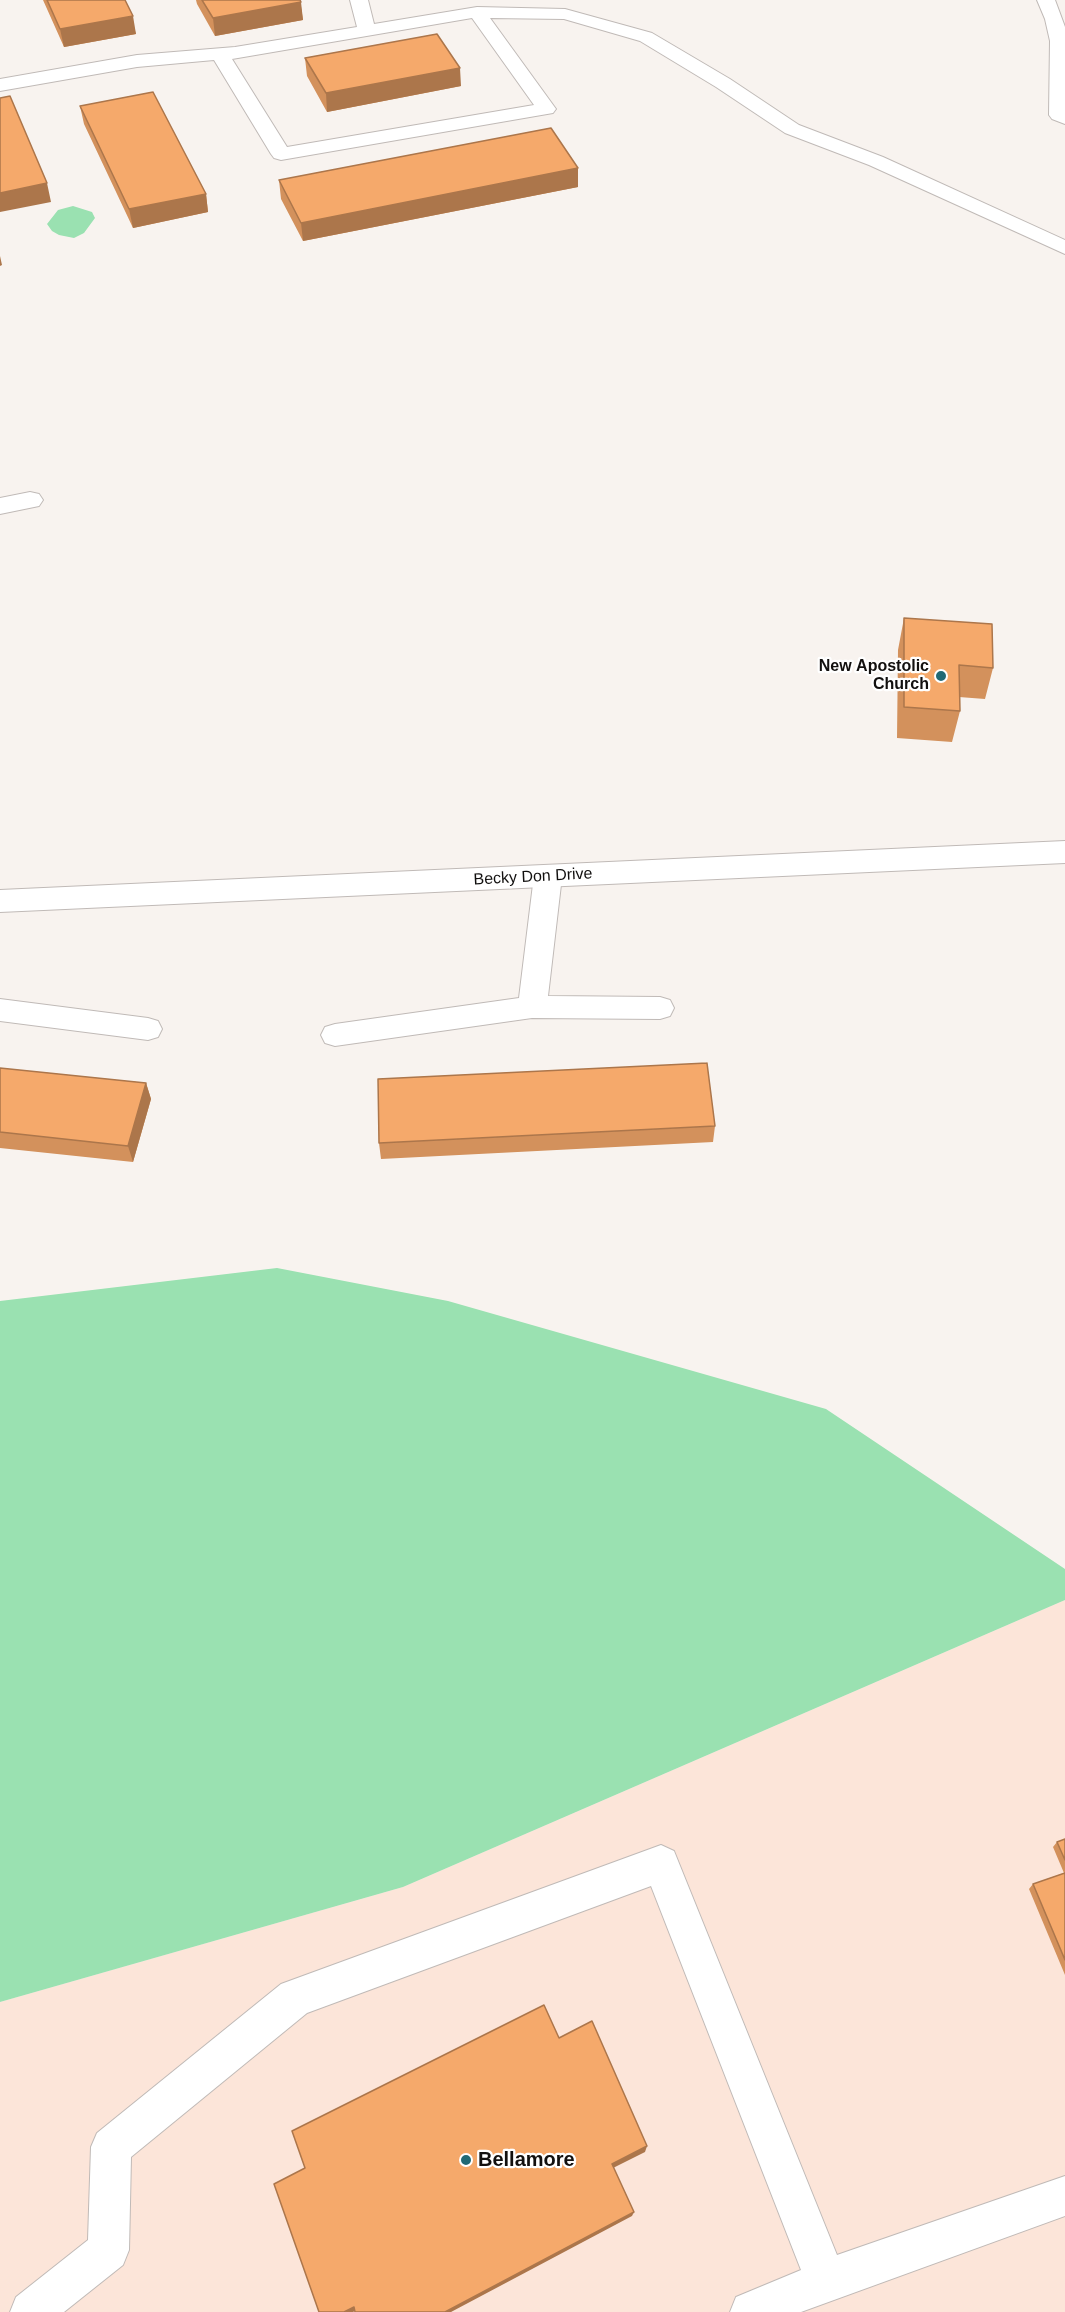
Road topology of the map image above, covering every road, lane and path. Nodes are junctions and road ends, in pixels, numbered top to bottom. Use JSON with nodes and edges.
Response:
{"nodes":[{"id":1,"x":359,"y":0,"type":"edge"},
{"id":2,"x":1046,"y":0,"type":"edge"},
{"id":3,"x":477,"y":12,"type":"junction"},
{"id":4,"x":367,"y":31,"type":"junction"},
{"id":5,"x":219,"y":54,"type":"junction"},
{"id":6,"x":0,"y":85,"type":"edge"},
{"id":7,"x":1065,"y":118,"type":"edge"},
{"id":8,"x":1065,"y":248,"type":"edge"},
{"id":9,"x":30,"y":500,"type":"dead end"},
{"id":10,"x":0,"y":506,"type":"edge"},
{"id":11,"x":1065,"y":852,"type":"edge"},
{"id":12,"x":548,"y":876,"type":"junction"},
{"id":13,"x":0,"y":901,"type":"edge"},
{"id":14,"x":532,"y":1007,"type":"junction"},
{"id":15,"x":660,"y":1008,"type":"dead end"},
{"id":16,"x":0,"y":1010,"type":"edge"},
{"id":17,"x":148,"y":1029,"type":"dead end"},
{"id":18,"x":335,"y":1035,"type":"dead end"},
{"id":19,"x":1065,"y":2196,"type":"edge"},
{"id":20,"x":826,"y":2280,"type":"junction"},
{"id":21,"x":31,"y":2312,"type":"edge"},
{"id":22,"x":751,"y":2312,"type":"edge"}],
"edges":[{"from":1,"to":4,"type":"lane"},
{"from":2,"to":7,"type":"lane"},
{"from":3,"to":4,"type":"lane"},
{"from":3,"to":5,"type":"lane"},
{"from":3,"to":8,"type":"lane"},
{"from":4,"to":5,"type":"lane"},
{"from":5,"to":6,"type":"lane"},
{"from":9,"to":10,"type":"street"},
{"from":11,"to":12,"type":"street","name":"Becky Don Drive"},
{"from":12,"to":13,"type":"street","name":"Becky Don Drive"},
{"from":12,"to":14,"type":"lane"},
{"from":14,"to":15,"type":"lane"},
{"from":14,"to":18,"type":"lane"},
{"from":16,"to":17,"type":"lane"},
{"from":19,"to":20,"type":"lane"},
{"from":20,"to":21,"type":"lane"},
{"from":20,"to":22,"type":"lane"}]}
